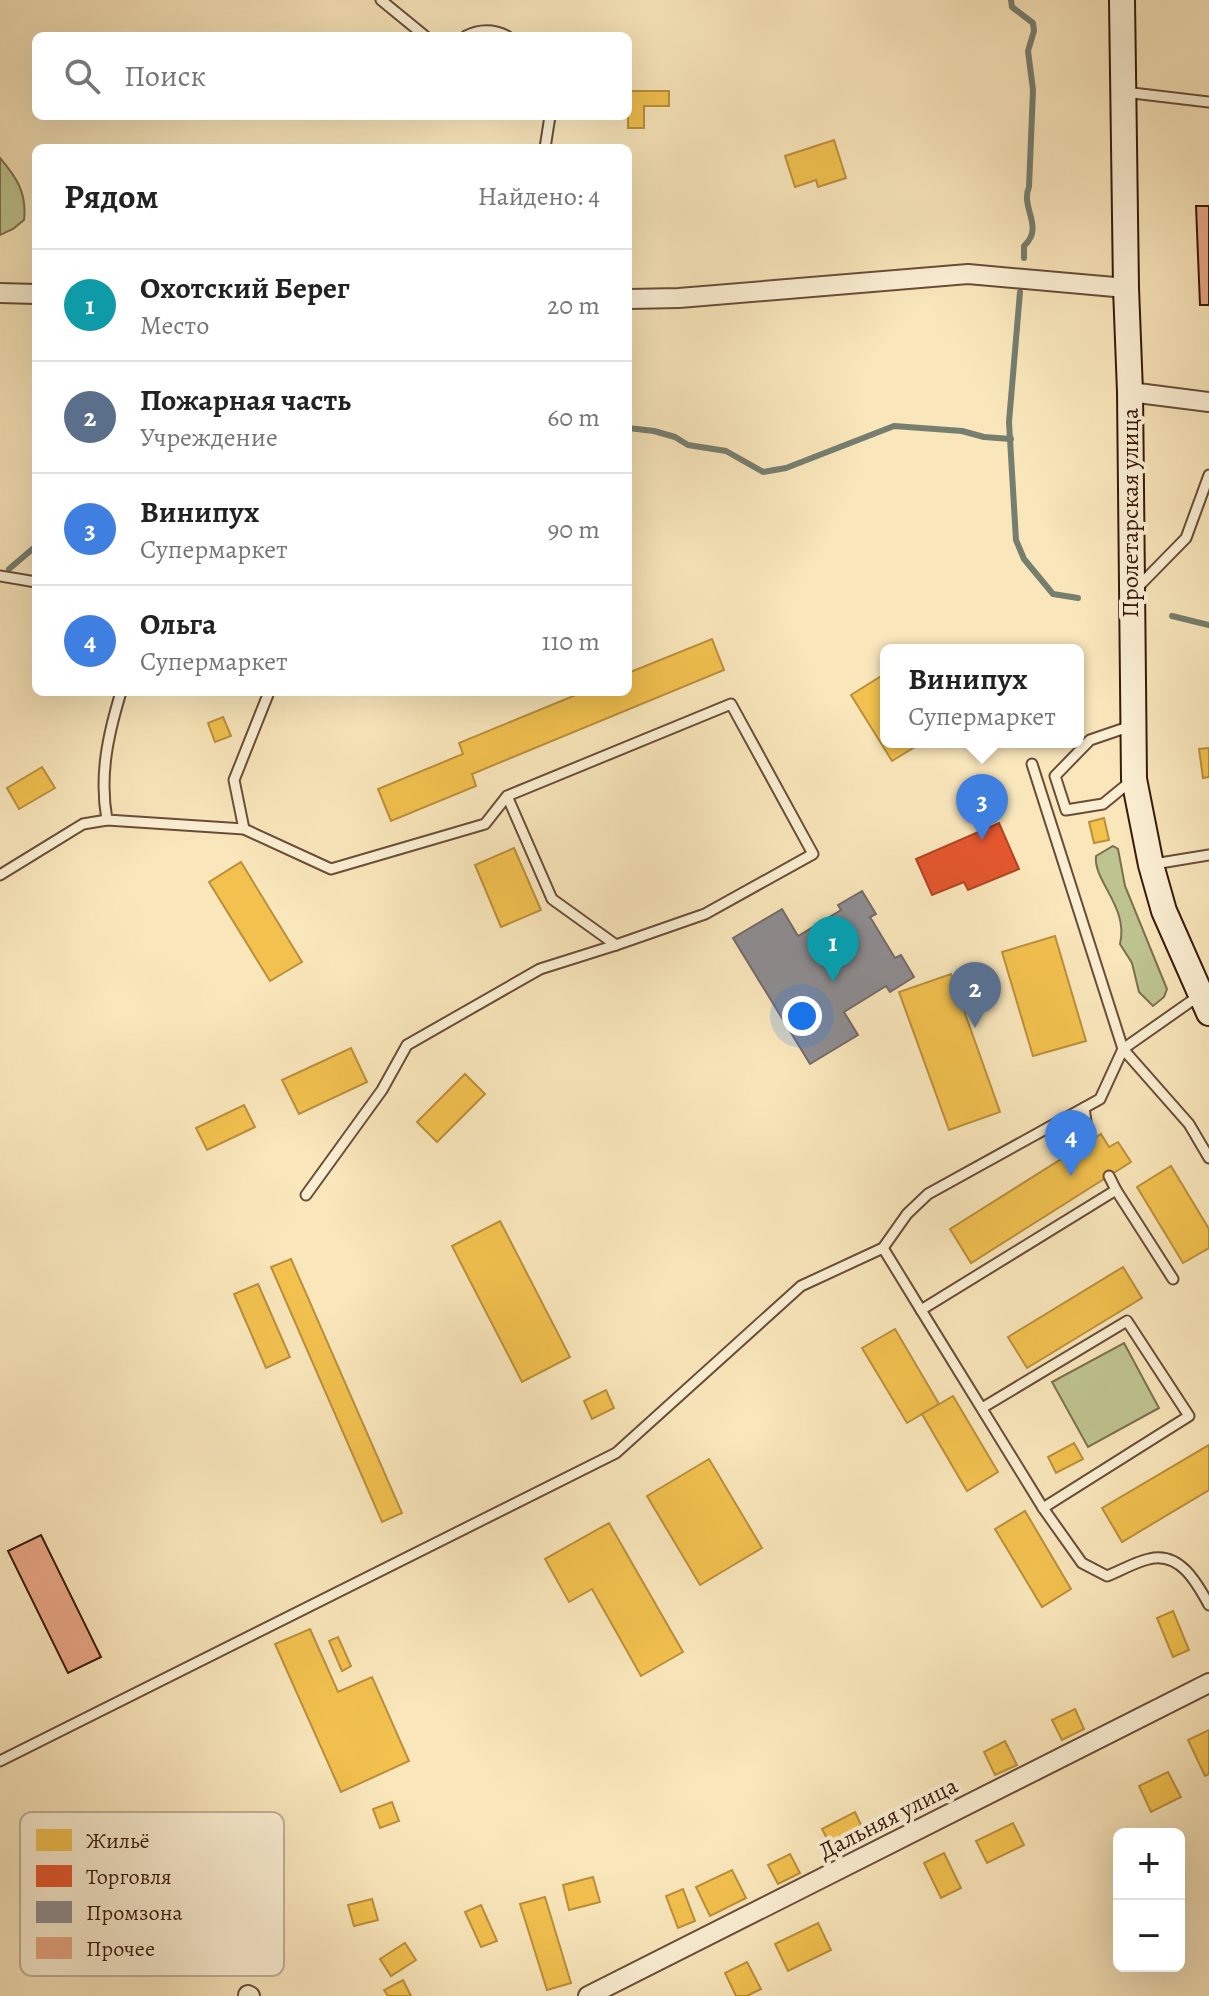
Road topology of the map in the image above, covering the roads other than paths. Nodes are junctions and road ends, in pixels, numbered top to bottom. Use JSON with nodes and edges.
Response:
{"nodes":[{"id":1,"x":381,"y":0,"type":"edge"},
{"id":2,"x":1122,"y":0,"type":"edge"},
{"id":3,"x":420,"y":32,"type":"edge"},
{"id":4,"x":1124,"y":92,"type":"junction"},
{"id":5,"x":1209,"y":102,"type":"edge"},
{"id":6,"x":549,"y":120,"type":"edge"},
{"id":7,"x":546,"y":144,"type":"edge"},
{"id":8,"x":1126,"y":288,"type":"junction"},
{"id":9,"x":0,"y":293,"type":"edge"},
{"id":10,"x":32,"y":294,"type":"edge"},
{"id":11,"x":632,"y":299,"type":"edge"},
{"id":12,"x":1130,"y":392,"type":"junction"},
{"id":13,"x":1209,"y":402,"type":"edge"},
{"id":14,"x":1209,"y":475,"type":"edge"},
{"id":15,"x":0,"y":576,"type":"edge"},
{"id":16,"x":32,"y":581,"type":"edge"},
{"id":17,"x":1131,"y":594,"type":"junction"},
{"id":18,"x":120,"y":696,"type":"edge"},
{"id":19,"x":267,"y":696,"type":"edge"},
{"id":20,"x":1131,"y":726,"type":"junction"},
{"id":21,"x":1084,"y":746,"type":"edge"},
{"id":22,"x":1082,"y":748,"type":"edge"},
{"id":23,"x":1032,"y":764,"type":"dead end"},
{"id":24,"x":1134,"y":779,"type":"junction"},
{"id":25,"x":507,"y":796,"type":"junction"},
{"id":26,"x":107,"y":820,"type":"junction"},
{"id":27,"x":244,"y":829,"type":"junction"},
{"id":28,"x":1209,"y":855,"type":"edge"},
{"id":29,"x":1151,"y":865,"type":"junction"},
{"id":30,"x":0,"y":875,"type":"edge"},
{"id":31,"x":616,"y":945,"type":"junction"},
{"id":32,"x":1205,"y":1004,"type":"edge"},
{"id":33,"x":1123,"y":1049,"type":"junction"},
{"id":34,"x":1084,"y":1108,"type":"junction"},
{"id":35,"x":1089,"y":1141,"type":"dead end"},
{"id":36,"x":1209,"y":1158,"type":"edge"},
{"id":37,"x":1109,"y":1176,"type":"dead end"},
{"id":38,"x":1116,"y":1190,"type":"junction"},
{"id":39,"x":306,"y":1195,"type":"dead end"},
{"id":40,"x":883,"y":1248,"type":"junction"},
{"id":41,"x":1173,"y":1279,"type":"dead end"},
{"id":42,"x":921,"y":1310,"type":"junction"},
{"id":43,"x":982,"y":1408,"type":"junction"},
{"id":44,"x":1043,"y":1508,"type":"junction"},
{"id":45,"x":1209,"y":1605,"type":"edge"},
{"id":46,"x":1209,"y":1683,"type":"edge"},
{"id":47,"x":0,"y":1761,"type":"edge"},
{"id":48,"x":588,"y":1996,"type":"edge"}],
"edges":[{"from":1,"to":3,"type":"lane"},
{"from":2,"to":4,"type":"main road","name":"Пролетарская улица"},
{"from":4,"to":5,"type":"lane"},
{"from":4,"to":8,"type":"main road","name":"Пролетарская улица"},
{"from":6,"to":7,"type":"lane"},
{"from":8,"to":11,"type":"street"},
{"from":8,"to":12,"type":"main road","name":"Пролетарская улица"},
{"from":9,"to":10,"type":"street"},
{"from":12,"to":13,"type":"street"},
{"from":12,"to":17,"type":"main road","name":"Пролетарская улица"},
{"from":14,"to":17,"type":"lane"},
{"from":15,"to":16,"type":"lane"},
{"from":17,"to":20,"type":"main road","name":"Пролетарская улица"},
{"from":18,"to":26,"type":"lane"},
{"from":19,"to":27,"type":"lane"},
{"from":20,"to":21,"type":"lane"},
{"from":20,"to":24,"type":"main road","name":"Пролетарская улица"},
{"from":22,"to":24,"type":"lane"},
{"from":23,"to":33,"type":"lane"},
{"from":24,"to":29,"type":"main road","name":"Пролетарская улица"},
{"from":25,"to":27,"type":"lane"},
{"from":25,"to":31,"type":"lane"},
{"from":25,"to":31,"type":"lane"},
{"from":26,"to":27,"type":"lane"},
{"from":26,"to":30,"type":"lane"},
{"from":28,"to":29,"type":"lane"},
{"from":29,"to":32,"type":"main road","name":"Пролетарская улица"},
{"from":31,"to":39,"type":"lane"},
{"from":32,"to":33,"type":"lane"},
{"from":33,"to":34,"type":"lane"},
{"from":33,"to":36,"type":"lane"},
{"from":34,"to":35,"type":"lane"},
{"from":34,"to":40,"type":"lane"},
{"from":37,"to":38,"type":"lane"},
{"from":38,"to":41,"type":"lane"},
{"from":38,"to":42,"type":"lane"},
{"from":40,"to":42,"type":"lane"},
{"from":40,"to":47,"type":"lane"},
{"from":42,"to":43,"type":"lane"},
{"from":43,"to":44,"type":"lane"},
{"from":43,"to":44,"type":"lane"},
{"from":44,"to":45,"type":"lane"},
{"from":46,"to":48,"type":"street","name":"Дальняя улица"}]}
